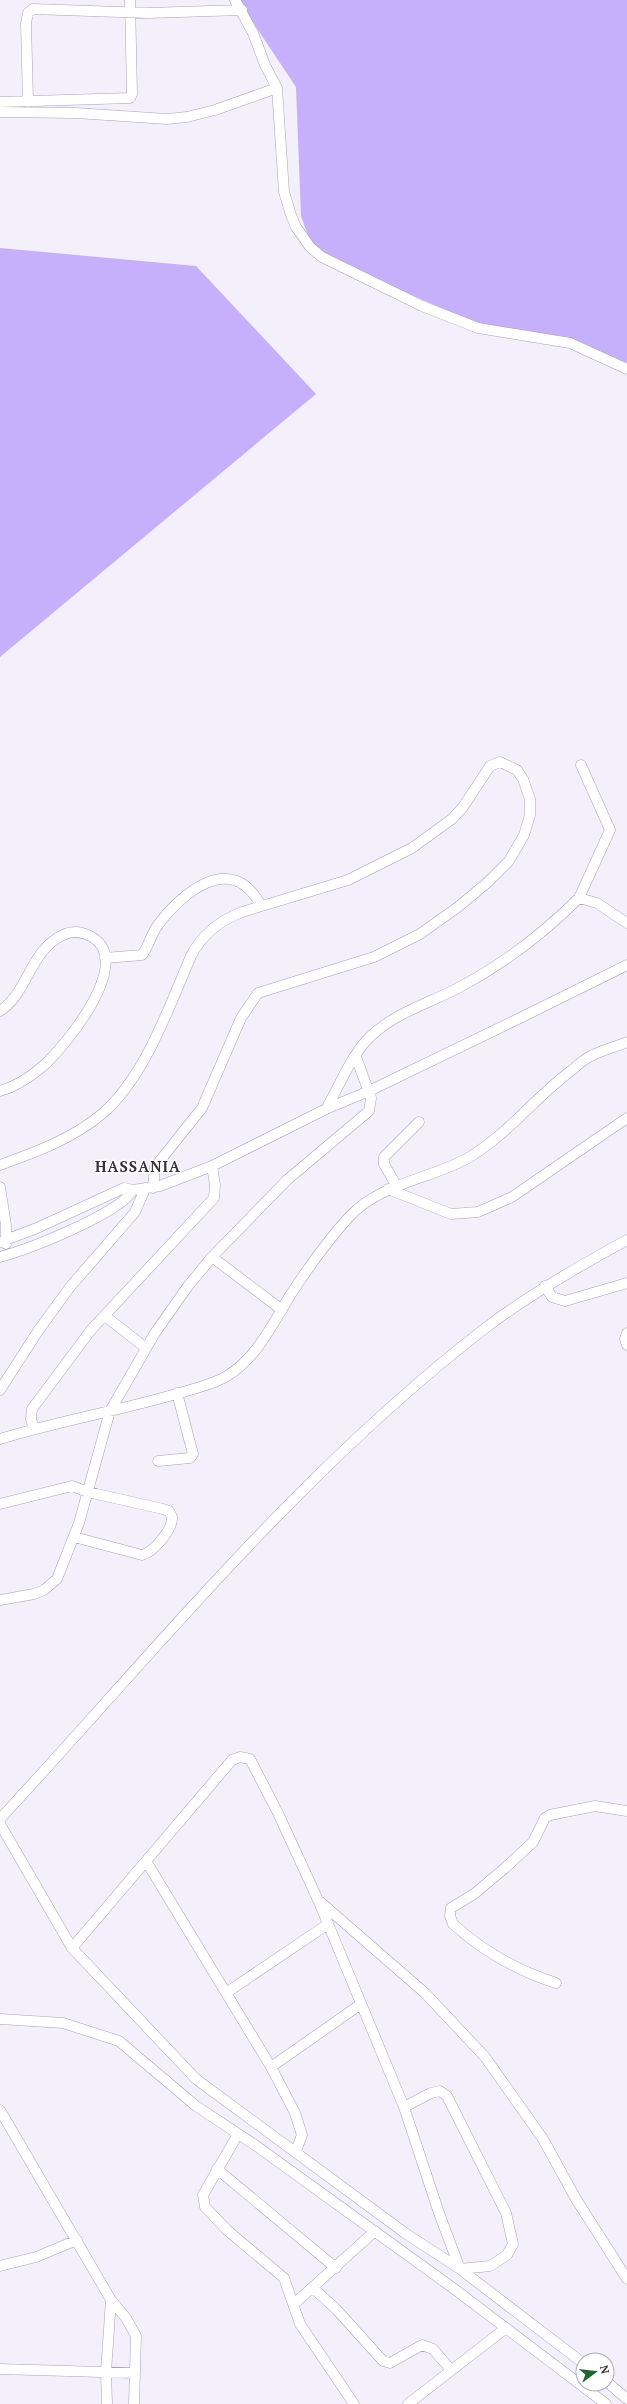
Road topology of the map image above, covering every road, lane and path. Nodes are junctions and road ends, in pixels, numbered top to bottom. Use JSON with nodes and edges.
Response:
{"nodes":[{"id":1,"x":130,"y":0,"type":"edge"},
{"id":2,"x":235,"y":0,"type":"edge"},
{"id":3,"x":58,"y":5,"type":"edge"},
{"id":4,"x":242,"y":10,"type":"junction"},
{"id":5,"x":131,"y":12,"type":"junction"},
{"id":6,"x":277,"y":88,"type":"junction"},
{"id":7,"x":0,"y":102,"type":"edge"},
{"id":8,"x":28,"y":102,"type":"junction"},
{"id":9,"x":0,"y":112,"type":"edge"},
{"id":10,"x":627,"y":369,"type":"edge"},
{"id":11,"x":581,"y":765,"type":"dead end"},
{"id":12,"x":579,"y":898,"type":"junction"},
{"id":13,"x":261,"y":906,"type":"junction"},
{"id":14,"x":627,"y":923,"type":"edge"},
{"id":15,"x":105,"y":958,"type":"junction"},
{"id":16,"x":627,"y":964,"type":"edge"},
{"id":17,"x":0,"y":1011,"type":"edge"},
{"id":18,"x":627,"y":1042,"type":"edge"},
{"id":19,"x":356,"y":1057,"type":"junction"},
{"id":20,"x":0,"y":1091,"type":"edge"},
{"id":21,"x":369,"y":1091,"type":"junction"},
{"id":22,"x":326,"y":1109,"type":"junction"},
{"id":23,"x":627,"y":1118,"type":"edge"},
{"id":24,"x":419,"y":1122,"type":"dead end"},
{"id":25,"x":0,"y":1165,"type":"edge"},
{"id":26,"x":212,"y":1166,"type":"junction"},
{"id":27,"x":0,"y":1187,"type":"edge"},
{"id":28,"x":392,"y":1187,"type":"junction"},
{"id":29,"x":149,"y":1188,"type":"junction"},
{"id":30,"x":133,"y":1190,"type":"junction"},
{"id":31,"x":627,"y":1240,"type":"edge"},
{"id":32,"x":4,"y":1241,"type":"edge"},
{"id":33,"x":212,"y":1257,"type":"junction"},
{"id":34,"x":1,"y":1259,"type":"edge"},
{"id":35,"x":627,"y":1283,"type":"edge"},
{"id":36,"x":546,"y":1286,"type":"junction"},
{"id":37,"x":282,"y":1310,"type":"junction"},
{"id":38,"x":105,"y":1316,"type":"junction"},
{"id":39,"x":627,"y":1333,"type":"edge"},
{"id":40,"x":627,"y":1345,"type":"edge"},
{"id":41,"x":146,"y":1348,"type":"junction"},
{"id":42,"x":0,"y":1390,"type":"edge"},
{"id":43,"x":177,"y":1393,"type":"junction"},
{"id":44,"x":110,"y":1411,"type":"junction"},
{"id":45,"x":34,"y":1429,"type":"junction"},
{"id":46,"x":0,"y":1439,"type":"edge"},
{"id":47,"x":158,"y":1460,"type":"dead end"},
{"id":48,"x":88,"y":1492,"type":"junction"},
{"id":49,"x":0,"y":1504,"type":"edge"},
{"id":50,"x":74,"y":1537,"type":"junction"},
{"id":51,"x":0,"y":1600,"type":"edge"},
{"id":52,"x":627,"y":1810,"type":"edge"},
{"id":53,"x":0,"y":1819,"type":"edge"},
{"id":54,"x":0,"y":1824,"type":"edge"},
{"id":55,"x":146,"y":1861,"type":"junction"},
{"id":56,"x":318,"y":1900,"type":"junction"},
{"id":57,"x":328,"y":1924,"type":"junction"},
{"id":58,"x":72,"y":1948,"type":"junction"},
{"id":59,"x":556,"y":1983,"type":"dead end"},
{"id":60,"x":226,"y":1992,"type":"junction"},
{"id":61,"x":361,"y":2004,"type":"junction"},
{"id":62,"x":0,"y":2019,"type":"edge"},
{"id":63,"x":271,"y":2067,"type":"junction"},
{"id":64,"x":404,"y":2107,"type":"junction"},
{"id":65,"x":0,"y":2110,"type":"edge"},
{"id":66,"x":238,"y":2134,"type":"junction"},
{"id":67,"x":296,"y":2151,"type":"junction"},
{"id":68,"x":217,"y":2169,"type":"junction"},
{"id":69,"x":375,"y":2232,"type":"junction"},
{"id":70,"x":77,"y":2240,"type":"junction"},
{"id":71,"x":0,"y":2266,"type":"edge"},
{"id":72,"x":336,"y":2268,"type":"junction"},
{"id":73,"x":460,"y":2269,"type":"junction"},
{"id":74,"x":627,"y":2279,"type":"edge"},
{"id":75,"x":313,"y":2288,"type":"junction"},
{"id":76,"x":111,"y":2300,"type":"junction"},
{"id":77,"x":294,"y":2304,"type":"junction"},
{"id":78,"x":506,"y":2328,"type":"junction"},
{"id":79,"x":575,"y":2357,"type":"edge"},
{"id":80,"x":0,"y":2369,"type":"edge"},
{"id":81,"x":451,"y":2370,"type":"junction"},
{"id":82,"x":106,"y":2372,"type":"junction"},
{"id":83,"x":135,"y":2373,"type":"junction"},
{"id":84,"x":615,"y":2388,"type":"edge"},
{"id":85,"x":627,"y":2398,"type":"edge"},
{"id":86,"x":107,"y":2404,"type":"edge"},
{"id":87,"x":134,"y":2404,"type":"edge"},
{"id":88,"x":354,"y":2404,"type":"edge"},
{"id":89,"x":408,"y":2404,"type":"edge"},
{"id":90,"x":606,"y":2404,"type":"edge"}],
"edges":[{"from":1,"to":5,"type":"street"},
{"from":2,"to":4,"type":"street"},
{"from":3,"to":5,"type":"street"},
{"from":3,"to":8,"type":"street"},
{"from":4,"to":5,"type":"street"},
{"from":4,"to":6,"type":"street"},
{"from":5,"to":8,"type":"street"},
{"from":6,"to":9,"type":"street"},
{"from":6,"to":10,"type":"street"},
{"from":7,"to":8,"type":"street"},
{"from":11,"to":12,"type":"street"},
{"from":12,"to":14,"type":"street"},
{"from":12,"to":19,"type":"street"},
{"from":13,"to":15,"type":"street"},
{"from":13,"to":25,"type":"street"},
{"from":13,"to":29,"type":"street"},
{"from":15,"to":17,"type":"street"},
{"from":15,"to":20,"type":"street"},
{"from":16,"to":21,"type":"street"},
{"from":18,"to":28,"type":"street"},
{"from":19,"to":21,"type":"street"},
{"from":19,"to":22,"type":"street"},
{"from":21,"to":22,"type":"street"},
{"from":21,"to":33,"type":"street"},
{"from":22,"to":26,"type":"street"},
{"from":23,"to":28,"type":"street"},
{"from":24,"to":28,"type":"street"},
{"from":26,"to":29,"type":"street"},
{"from":26,"to":38,"type":"street"},
{"from":27,"to":32,"type":"street"},
{"from":28,"to":37,"type":"street"},
{"from":29,"to":30,"type":"street"},
{"from":29,"to":42,"type":"street"},
{"from":30,"to":32,"type":"street"},
{"from":30,"to":34,"type":"street"},
{"from":31,"to":36,"type":"street"},
{"from":32,"to":34,"type":"street"},
{"from":33,"to":37,"type":"street"},
{"from":33,"to":41,"type":"street"},
{"from":35,"to":36,"type":"street"},
{"from":36,"to":53,"type":"street"},
{"from":37,"to":43,"type":"street"},
{"from":38,"to":41,"type":"street"},
{"from":38,"to":45,"type":"street"},
{"from":39,"to":40,"type":"street"},
{"from":41,"to":44,"type":"street"},
{"from":43,"to":44,"type":"street"},
{"from":43,"to":47,"type":"street"},
{"from":44,"to":45,"type":"street"},
{"from":44,"to":48,"type":"street"},
{"from":45,"to":46,"type":"street"},
{"from":48,"to":49,"type":"street"},
{"from":48,"to":50,"type":"street"},
{"from":48,"to":50,"type":"street"},
{"from":50,"to":51,"type":"street"},
{"from":52,"to":59,"type":"street"},
{"from":54,"to":58,"type":"street"},
{"from":55,"to":56,"type":"street"},
{"from":55,"to":58,"type":"street"},
{"from":55,"to":60,"type":"street"},
{"from":56,"to":57,"type":"street"},
{"from":56,"to":74,"type":"street"},
{"from":57,"to":60,"type":"street"},
{"from":57,"to":61,"type":"street"},
{"from":58,"to":67,"type":"street"},
{"from":60,"to":63,"type":"street"},
{"from":61,"to":63,"type":"street"},
{"from":61,"to":64,"type":"street"},
{"from":62,"to":66,"type":"street"},
{"from":63,"to":67,"type":"street"},
{"from":64,"to":73,"type":"street"},
{"from":64,"to":73,"type":"street"},
{"from":65,"to":70,"type":"street"},
{"from":66,"to":68,"type":"street"},
{"from":66,"to":69,"type":"street"},
{"from":67,"to":73,"type":"street"},
{"from":68,"to":72,"type":"street"},
{"from":68,"to":77,"type":"street"},
{"from":69,"to":72,"type":"street"},
{"from":69,"to":78,"type":"street"},
{"from":70,"to":71,"type":"street"},
{"from":70,"to":76,"type":"street"},
{"from":72,"to":75,"type":"street"},
{"from":73,"to":79,"type":"street"},
{"from":75,"to":77,"type":"street"},
{"from":75,"to":81,"type":"street"},
{"from":76,"to":82,"type":"street"},
{"from":76,"to":83,"type":"street"},
{"from":77,"to":88,"type":"street"},
{"from":78,"to":81,"type":"street"},
{"from":78,"to":90,"type":"street"},
{"from":80,"to":82,"type":"street"},
{"from":81,"to":89,"type":"street"},
{"from":82,"to":83,"type":"street"},
{"from":82,"to":86,"type":"street"},
{"from":83,"to":87,"type":"street"},
{"from":84,"to":85,"type":"street"}]}
